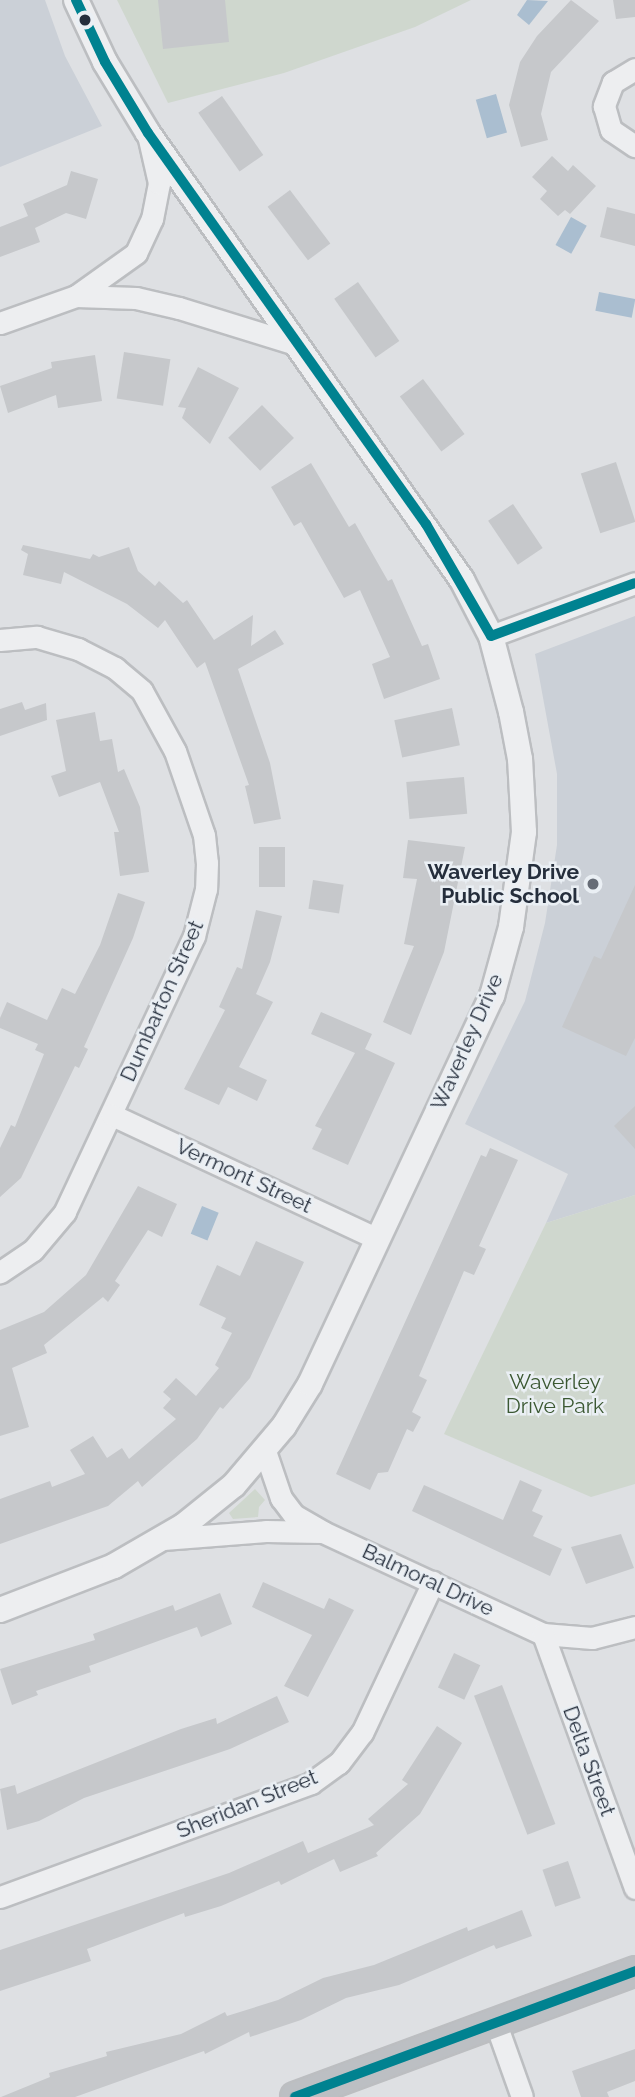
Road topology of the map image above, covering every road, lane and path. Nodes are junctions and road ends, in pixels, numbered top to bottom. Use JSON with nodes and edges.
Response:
{"nodes":[{"id":1,"x":76,"y":0,"type":"edge"},
{"id":2,"x":635,"y":69,"type":"edge"},
{"id":3,"x":148,"y":133,"type":"junction"},
{"id":4,"x":635,"y":146,"type":"edge"},
{"id":5,"x":76,"y":296,"type":"junction"},
{"id":6,"x":0,"y":323,"type":"edge"},
{"id":7,"x":295,"y":344,"type":"junction"},
{"id":8,"x":635,"y":583,"type":"edge"},
{"id":9,"x":491,"y":636,"type":"junction"},
{"id":10,"x":0,"y":640,"type":"edge"},
{"id":11,"x":112,"y":1115,"type":"junction"},
{"id":12,"x":376,"y":1237,"type":"junction"},
{"id":13,"x":0,"y":1272,"type":"edge"},
{"id":14,"x":265,"y":1451,"type":"junction"},
{"id":15,"x":323,"y":1532,"type":"junction"},
{"id":16,"x":163,"y":1539,"type":"junction"},
{"id":17,"x":433,"y":1582,"type":"junction"},
{"id":18,"x":0,"y":1609,"type":"edge"},
{"id":19,"x":635,"y":1627,"type":"edge"},
{"id":20,"x":543,"y":1634,"type":"junction"},
{"id":21,"x":635,"y":1888,"type":"edge"},
{"id":22,"x":0,"y":1897,"type":"edge"},
{"id":23,"x":635,"y":1971,"type":"edge"},
{"id":24,"x":496,"y":2024,"type":"junction"},
{"id":25,"x":295,"y":2097,"type":"edge"},
{"id":26,"x":523,"y":2097,"type":"edge"}],
"edges":[{"from":1,"to":3,"type":"street","name":"Waverley Drive"},
{"from":2,"to":4,"type":"street"},
{"from":3,"to":5,"type":"street"},
{"from":3,"to":7,"type":"street","name":"Waverley Drive"},
{"from":5,"to":6,"type":"street"},
{"from":5,"to":7,"type":"street"},
{"from":7,"to":9,"type":"street","name":"Waverley Drive"},
{"from":8,"to":9,"type":"street"},
{"from":9,"to":12,"type":"street","name":"Waverley Drive"},
{"from":10,"to":11,"type":"street","name":"Dumbarton Street"},
{"from":11,"to":12,"type":"street","name":"Vermont Street"},
{"from":11,"to":13,"type":"street","name":"Dumbarton Street"},
{"from":12,"to":14,"type":"street","name":"Waverley Drive"},
{"from":14,"to":15,"type":"street","name":"Balmoral Drive"},
{"from":14,"to":16,"type":"street","name":"Waverley Drive"},
{"from":15,"to":16,"type":"street","name":"Waverley Drive"},
{"from":15,"to":17,"type":"street","name":"Balmoral Drive"},
{"from":16,"to":18,"type":"street","name":"Waverley Drive"},
{"from":17,"to":20,"type":"street","name":"Balmoral Drive"},
{"from":17,"to":22,"type":"street","name":"Sheridan Street"},
{"from":19,"to":20,"type":"street","name":"Balmoral Drive"},
{"from":20,"to":21,"type":"street","name":"Delta Street"},
{"from":23,"to":24,"type":"main road"},
{"from":24,"to":25,"type":"main road"},
{"from":24,"to":26,"type":"street"}]}
